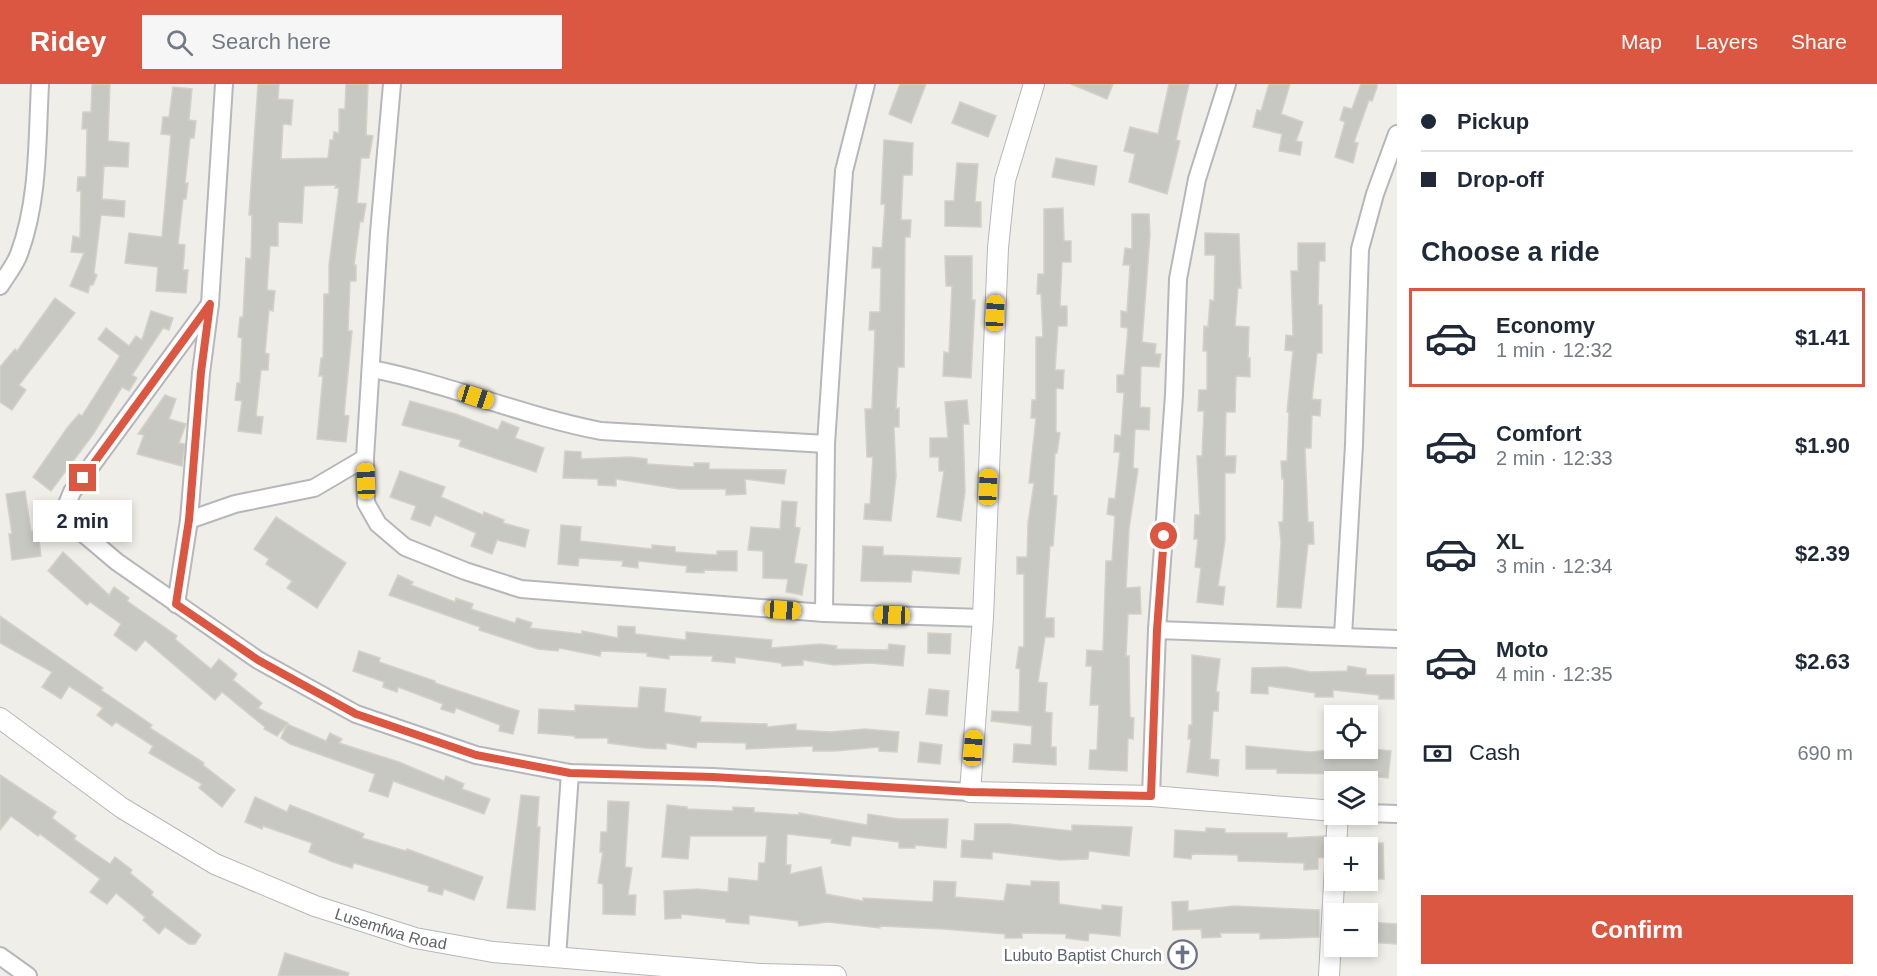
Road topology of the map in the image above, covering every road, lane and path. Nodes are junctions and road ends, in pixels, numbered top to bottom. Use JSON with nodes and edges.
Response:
{"nodes":[{"id":1,"x":40,"y":84,"type":"edge"},
{"id":2,"x":224,"y":84,"type":"edge"},
{"id":3,"x":392,"y":84,"type":"edge"},
{"id":4,"x":866,"y":84,"type":"edge"},
{"id":5,"x":1034,"y":84,"type":"edge"},
{"id":6,"x":1227,"y":84,"type":"edge"},
{"id":7,"x":1397,"y":134,"type":"edge"},
{"id":8,"x":0,"y":286,"type":"edge"},
{"id":9,"x":210,"y":304,"type":"junction"},
{"id":10,"x":372,"y":369,"type":"junction"},
{"id":11,"x":826,"y":444,"type":"junction"},
{"id":12,"x":365,"y":458,"type":"junction"},
{"id":13,"x":189,"y":520,"type":"junction"},
{"id":14,"x":176,"y":604,"type":"junction"},
{"id":15,"x":824,"y":613,"type":"junction"},
{"id":16,"x":983,"y":618,"type":"junction"},
{"id":17,"x":1157,"y":630,"type":"junction"},
{"id":18,"x":1343,"y":636,"type":"junction"},
{"id":19,"x":1397,"y":639,"type":"edge"},
{"id":20,"x":0,"y":718,"type":"edge"},
{"id":21,"x":570,"y":773,"type":"junction"},
{"id":22,"x":970,"y":792,"type":"junction"},
{"id":23,"x":1151,"y":796,"type":"junction"},
{"id":24,"x":1324,"y":812,"type":"edge"},
{"id":25,"x":1378,"y":813,"type":"edge"},
{"id":26,"x":1397,"y":814,"type":"edge"},
{"id":27,"x":1334,"y":891,"type":"edge"},
{"id":28,"x":0,"y":956,"type":"edge"},
{"id":29,"x":558,"y":957,"type":"junction"},
{"id":30,"x":759,"y":975,"type":"edge"},
{"id":31,"x":28,"y":976,"type":"edge"},
{"id":32,"x":836,"y":976,"type":"edge"},
{"id":33,"x":1329,"y":976,"type":"edge"}],
"edges":[{"from":1,"to":8,"type":"street"},
{"from":2,"to":9,"type":"street"},
{"from":3,"to":10,"type":"street"},
{"from":4,"to":11,"type":"street"},
{"from":5,"to":16,"type":"street"},
{"from":6,"to":17,"type":"street"},
{"from":7,"to":18,"type":"street"},
{"from":9,"to":13,"type":"street"},
{"from":9,"to":14,"type":"street"},
{"from":10,"to":11,"type":"street"},
{"from":10,"to":12,"type":"street"},
{"from":11,"to":15,"type":"street"},
{"from":12,"to":13,"type":"street"},
{"from":12,"to":15,"type":"street"},
{"from":13,"to":14,"type":"street"},
{"from":14,"to":21,"type":"street"},
{"from":15,"to":16,"type":"street"},
{"from":16,"to":22,"type":"street"},
{"from":17,"to":18,"type":"street"},
{"from":17,"to":23,"type":"street"},
{"from":18,"to":19,"type":"street"},
{"from":20,"to":29,"type":"street","name":"Lusemfwa Road"},
{"from":21,"to":22,"type":"street"},
{"from":21,"to":29,"type":"street"},
{"from":22,"to":23,"type":"street"},
{"from":23,"to":24,"type":"street"},
{"from":25,"to":26,"type":"street"},
{"from":27,"to":33,"type":"street"},
{"from":28,"to":31,"type":"street"},
{"from":29,"to":30,"type":"street","name":"Lusemfwa Road"},
{"from":30,"to":32,"type":"street","name":"Lusemfwa Road"}]}
